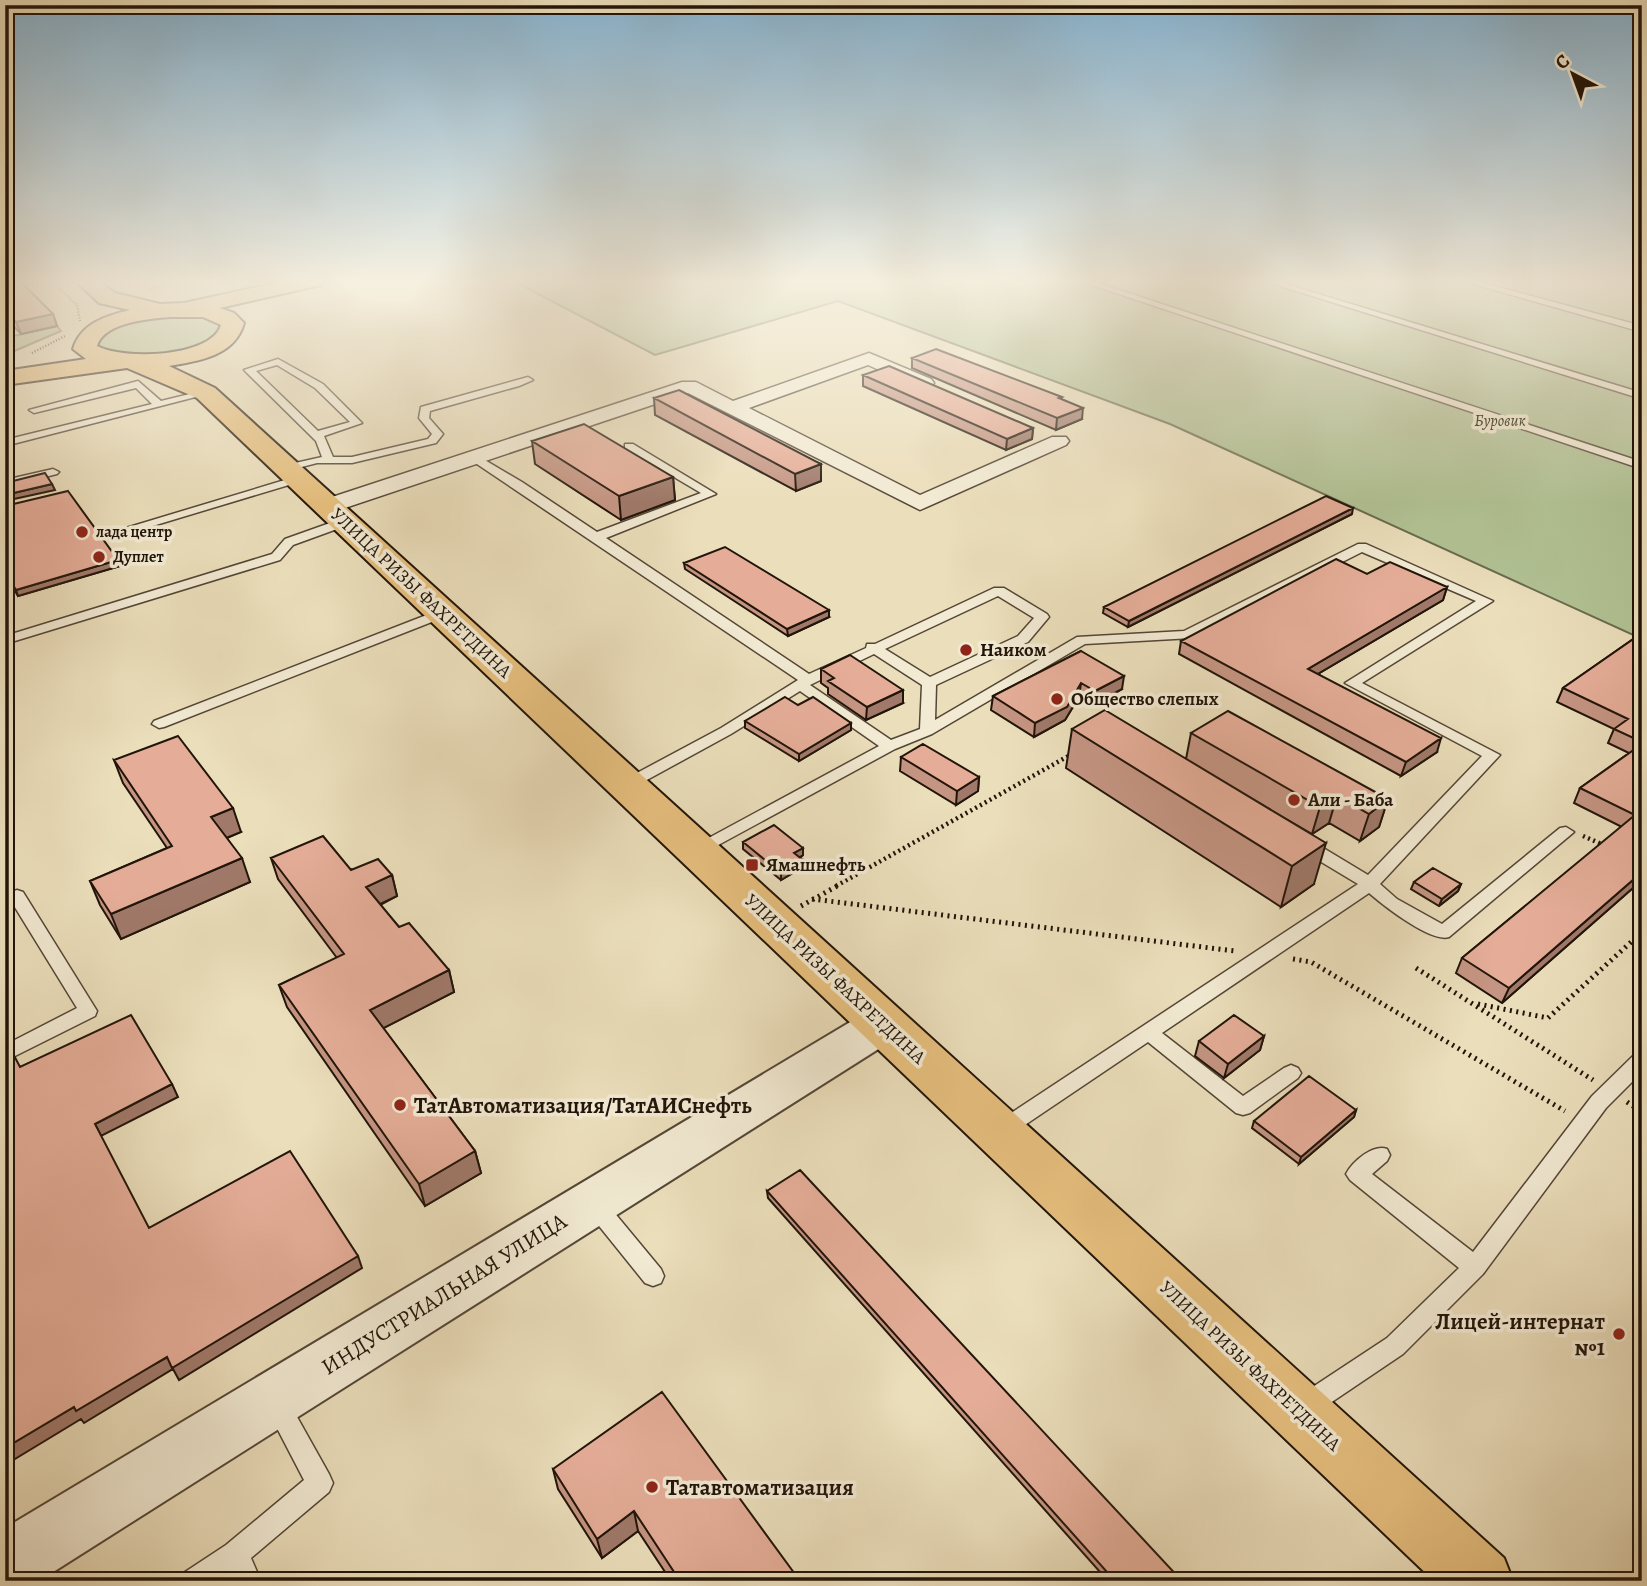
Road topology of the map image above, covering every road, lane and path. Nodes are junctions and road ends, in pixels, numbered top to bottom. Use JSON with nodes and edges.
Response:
{"nodes":[{"id":1,"x":57,"y":355,"type":"edge"},
{"id":2,"x":92,"y":355,"type":"edge"},
{"id":3,"x":186,"y":355,"type":"edge"},
{"id":4,"x":208,"y":355,"type":"edge"},
{"id":5,"x":1307,"y":355,"type":"edge"},
{"id":6,"x":1509,"y":355,"type":"edge"},
{"id":7,"x":128,"y":362,"type":"junction"},
{"id":8,"x":5,"y":377,"type":"edge"},
{"id":9,"x":528,"y":380,"type":"dead end"},
{"id":10,"x":945,"y":392,"type":"edge"},
{"id":11,"x":183,"y":394,"type":"junction"},
{"id":12,"x":1642,"y":396,"type":"edge"},
{"id":13,"x":731,"y":408,"type":"junction"},
{"id":14,"x":34,"y":410,"type":"dead end"},
{"id":15,"x":1034,"y":430,"type":"edge"},
{"id":16,"x":317,"y":435,"type":"junction"},
{"id":17,"x":5,"y":443,"type":"edge"},
{"id":18,"x":629,"y":446,"type":"dead end"},
{"id":19,"x":474,"y":458,"type":"junction"},
{"id":20,"x":329,"y":460,"type":"junction"},
{"id":21,"x":1642,"y":466,"type":"edge"},
{"id":22,"x":53,"y":472,"type":"dead end"},
{"id":23,"x":292,"y":474,"type":"junction"},
{"id":24,"x":5,"y":484,"type":"edge"},
{"id":25,"x":336,"y":514,"type":"junction"},
{"id":26,"x":122,"y":531,"type":"dead end"},
{"id":27,"x":596,"y":537,"type":"junction"},
{"id":28,"x":442,"y":613,"type":"junction"},
{"id":29,"x":5,"y":640,"type":"edge"},
{"id":30,"x":872,"y":648,"type":"junction"},
{"id":31,"x":804,"y":682,"type":"junction"},
{"id":32,"x":929,"y":683,"type":"junction"},
{"id":33,"x":159,"y":724,"type":"dead end"},
{"id":34,"x":927,"y":731,"type":"junction"},
{"id":35,"x":890,"y":746,"type":"junction"},
{"id":36,"x":1078,"y":751,"type":"edge"},
{"id":37,"x":628,"y":785,"type":"junction"},
{"id":38,"x":1566,"y":832,"type":"joint"},
{"id":39,"x":1288,"y":834,"type":"edge"},
{"id":40,"x":1609,"y":848,"type":"edge"},
{"id":41,"x":698,"y":851,"type":"junction"},
{"id":42,"x":1370,"y":884,"type":"junction"},
{"id":43,"x":17,"y":896,"type":"dead end"},
{"id":44,"x":773,"y":921,"type":"junction"},
{"id":45,"x":1642,"y":932,"type":"edge"},
{"id":46,"x":1416,"y":968,"type":"dead end"},
{"id":47,"x":1473,"y":1004,"type":"junction"},
{"id":48,"x":883,"y":1024,"type":"junction"},
{"id":49,"x":1148,"y":1032,"type":"junction"},
{"id":50,"x":5,"y":1054,"type":"edge"},
{"id":51,"x":1642,"y":1059,"type":"edge"},
{"id":52,"x":1291,"y":1073,"type":"dead end"},
{"id":53,"x":1610,"y":1091,"type":"junction"},
{"id":54,"x":1642,"y":1112,"type":"edge"},
{"id":55,"x":998,"y":1132,"type":"junction"},
{"id":56,"x":1380,"y":1155,"type":"dead end"},
{"id":57,"x":593,"y":1202,"type":"junction"},
{"id":58,"x":1475,"y":1267,"type":"junction"},
{"id":59,"x":653,"y":1276,"type":"dead end"},
{"id":60,"x":274,"y":1399,"type":"junction"},
{"id":61,"x":1297,"y":1410,"type":"junction"},
{"id":62,"x":235,"y":1554,"type":"junction"},
{"id":63,"x":5,"y":1565,"type":"edge"},
{"id":64,"x":194,"y":1581,"type":"edge"},
{"id":65,"x":248,"y":1581,"type":"edge"},
{"id":66,"x":1481,"y":1581,"type":"edge"}],
"edges":[{"from":1,"to":8,"type":"main road"},
{"from":2,"to":7,"type":"main road","name":"УЛИЦА РИЗЫ ФАХРЕТДИНА"},
{"from":3,"to":7,"type":"main road"},
{"from":4,"to":11,"type":"main road"},
{"from":5,"to":21,"type":"lane"},
{"from":6,"to":12,"type":"lane"},
{"from":7,"to":8,"type":"main road"},
{"from":7,"to":11,"type":"main road","name":"УЛИЦА РИЗЫ ФАХРЕТДИНА"},
{"from":9,"to":20,"type":"lane"},
{"from":10,"to":13,"type":"street"},
{"from":11,"to":14,"type":"lane"},
{"from":11,"to":17,"type":"lane"},
{"from":11,"to":23,"type":"main road","name":"УЛИЦА РИЗЫ ФАХРЕТДИНА"},
{"from":13,"to":15,"type":"street"},
{"from":13,"to":19,"type":"street"},
{"from":16,"to":16,"type":"lane"},
{"from":16,"to":20,"type":"lane"},
{"from":18,"to":27,"type":"lane"},
{"from":19,"to":25,"type":"street"},
{"from":19,"to":27,"type":"lane"},
{"from":20,"to":23,"type":"lane"},
{"from":22,"to":24,"type":"lane"},
{"from":23,"to":25,"type":"main road","name":"УЛИЦА РИЗЫ ФАХРЕТДИНА"},
{"from":23,"to":26,"type":"lane"},
{"from":25,"to":28,"type":"main road","name":"УЛИЦА РИЗЫ ФАХРЕТДИНА"},
{"from":25,"to":29,"type":"lane"},
{"from":27,"to":31,"type":"lane"},
{"from":28,"to":33,"type":"lane"},
{"from":28,"to":37,"type":"main road","name":"УЛИЦА РИЗЫ ФАХРЕТДИНА"},
{"from":30,"to":31,"type":"lane"},
{"from":30,"to":32,"type":"lane"},
{"from":30,"to":32,"type":"lane"},
{"from":31,"to":35,"type":"lane"},
{"from":31,"to":37,"type":"lane"},
{"from":32,"to":34,"type":"lane"},
{"from":34,"to":35,"type":"lane"},
{"from":34,"to":42,"type":"lane"},
{"from":35,"to":41,"type":"lane"},
{"from":36,"to":44,"type":"path"},
{"from":37,"to":41,"type":"main road","name":"УЛИЦА РИЗЫ ФАХРЕТДИНА"},
{"from":38,"to":40,"type":"path"},
{"from":38,"to":42,"type":"lane"},
{"from":39,"to":42,"type":"lane"},
{"from":41,"to":44,"type":"main road","name":"УЛИЦА РИЗЫ ФАХРЕТДИНА"},
{"from":42,"to":49,"type":"lane"},
{"from":43,"to":50,"type":"lane"},
{"from":44,"to":48,"type":"main road","name":"УЛИЦА РИЗЫ ФАХРЕТДИНА"},
{"from":45,"to":47,"type":"path"},
{"from":46,"to":47,"type":"path"},
{"from":47,"to":53,"type":"path"},
{"from":48,"to":55,"type":"main road","name":"УЛИЦА РИЗЫ ФАХРЕТДИНА"},
{"from":48,"to":57,"type":"street","name":"ИНДУСТРИАЛЬНАЯ УЛИЦА"},
{"from":49,"to":52,"type":"lane"},
{"from":49,"to":55,"type":"lane"},
{"from":51,"to":53,"type":"lane"},
{"from":53,"to":54,"type":"path"},
{"from":53,"to":58,"type":"lane"},
{"from":55,"to":61,"type":"main road","name":"УЛИЦА РИЗЫ ФАХРЕТДИНА"},
{"from":56,"to":58,"type":"lane"},
{"from":57,"to":59,"type":"lane"},
{"from":57,"to":60,"type":"street","name":"ИНДУСТРИАЛЬНАЯ УЛИЦА"},
{"from":58,"to":61,"type":"lane"},
{"from":60,"to":62,"type":"lane"},
{"from":60,"to":63,"type":"street","name":"ИНДУСТРИАЛЬНАЯ УЛИЦА"},
{"from":61,"to":66,"type":"main road","name":"УЛИЦА РИЗЫ ФАХРЕТДИНА"},
{"from":62,"to":64,"type":"lane"},
{"from":62,"to":65,"type":"lane"}]}
